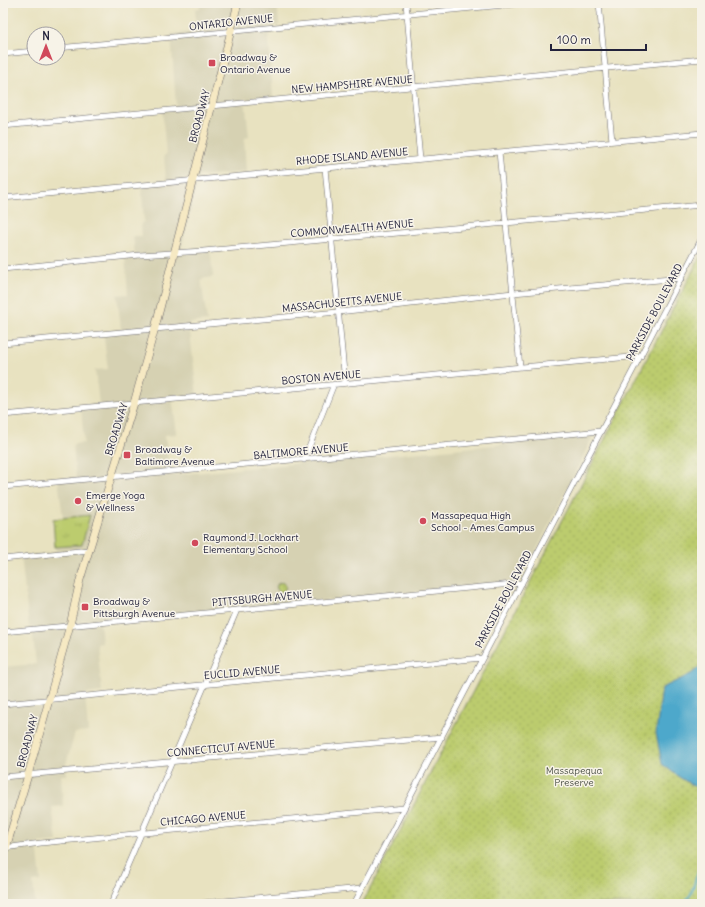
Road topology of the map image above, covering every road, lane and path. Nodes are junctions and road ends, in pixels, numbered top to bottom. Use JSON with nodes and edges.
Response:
{"nodes":[{"id":1,"x":238,"y":3,"type":"edge"},
{"id":2,"x":406,"y":3,"type":"edge"},
{"id":3,"x":525,"y":3,"type":"edge"},
{"id":4,"x":599,"y":3,"type":"edge"},
{"id":5,"x":406,"y":14,"type":"junction"},
{"id":6,"x":230,"y":32,"type":"junction"},
{"id":7,"x":66,"y":47,"type":"edge"},
{"id":8,"x":26,"y":51,"type":"edge"},
{"id":9,"x":3,"y":54,"type":"edge"},
{"id":10,"x":702,"y":59,"type":"edge"},
{"id":11,"x":605,"y":69,"type":"junction"},
{"id":12,"x":413,"y":87,"type":"junction"},
{"id":13,"x":212,"y":106,"type":"junction"},
{"id":14,"x":3,"y":126,"type":"edge"},
{"id":15,"x":702,"y":133,"type":"edge"},
{"id":16,"x":612,"y":142,"type":"junction"},
{"id":17,"x":500,"y":152,"type":"junction"},
{"id":18,"x":420,"y":159,"type":"junction"},
{"id":19,"x":325,"y":168,"type":"junction"},
{"id":20,"x":192,"y":181,"type":"junction"},
{"id":21,"x":3,"y":198,"type":"edge"},
{"id":22,"x":702,"y":205,"type":"edge"},
{"id":23,"x":506,"y":223,"type":"junction"},
{"id":24,"x":702,"y":238,"type":"edge"},
{"id":25,"x":331,"y":239,"type":"junction"},
{"id":26,"x":175,"y":253,"type":"junction"},
{"id":27,"x":3,"y":269,"type":"edge"},
{"id":28,"x":682,"y":278,"type":"junction"},
{"id":29,"x":513,"y":293,"type":"junction"},
{"id":30,"x":338,"y":312,"type":"junction"},
{"id":31,"x":155,"y":328,"type":"junction"},
{"id":32,"x":3,"y":343,"type":"edge"},
{"id":33,"x":641,"y":356,"type":"junction"},
{"id":34,"x":520,"y":367,"type":"junction"},
{"id":35,"x":345,"y":383,"type":"junction"},
{"id":36,"x":334,"y":384,"type":"junction"},
{"id":37,"x":134,"y":403,"type":"junction"},
{"id":38,"x":3,"y":415,"type":"edge"},
{"id":39,"x":601,"y":431,"type":"junction"},
{"id":40,"x":304,"y":460,"type":"junction"},
{"id":41,"x":111,"y":478,"type":"junction"},
{"id":42,"x":3,"y":487,"type":"edge"},
{"id":43,"x":89,"y":550,"type":"junction"},
{"id":44,"x":3,"y":559,"type":"edge"},
{"id":45,"x":522,"y":583,"type":"junction"},
{"id":46,"x":237,"y":610,"type":"junction"},
{"id":47,"x":70,"y":625,"type":"junction"},
{"id":48,"x":3,"y":632,"type":"edge"},
{"id":49,"x":482,"y":658,"type":"junction"},
{"id":50,"x":205,"y":685,"type":"junction"},
{"id":51,"x":48,"y":699,"type":"junction"},
{"id":52,"x":3,"y":704,"type":"edge"},
{"id":53,"x":442,"y":737,"type":"junction"},
{"id":54,"x":172,"y":762,"type":"junction"},
{"id":55,"x":28,"y":775,"type":"junction"},
{"id":56,"x":3,"y":777,"type":"edge"},
{"id":57,"x":404,"y":808,"type":"junction"},
{"id":58,"x":140,"y":834,"type":"junction"},
{"id":59,"x":4,"y":848,"type":"edge"},
{"id":60,"x":3,"y":858,"type":"edge"},
{"id":61,"x":362,"y":888,"type":"junction"},
{"id":62,"x":111,"y":904,"type":"edge"},
{"id":63,"x":192,"y":904,"type":"edge"},
{"id":64,"x":354,"y":904,"type":"edge"}],
"edges":[{"from":1,"to":6,"type":"main road","name":"BROADWAY"},
{"from":2,"to":5,"type":"street"},
{"from":3,"to":5,"type":"street","name":"ONTARIO AVENUE"},
{"from":4,"to":11,"type":"street"},
{"from":5,"to":6,"type":"street","name":"ONTARIO AVENUE"},
{"from":5,"to":12,"type":"street"},
{"from":6,"to":7,"type":"street","name":"ONTARIO AVENUE"},
{"from":6,"to":13,"type":"main road","name":"BROADWAY"},
{"from":8,"to":9,"type":"street"},
{"from":10,"to":11,"type":"street","name":"NEW HAMPSHIRE AVENUE"},
{"from":11,"to":12,"type":"street","name":"NEW HAMPSHIRE AVENUE"},
{"from":11,"to":16,"type":"street"},
{"from":12,"to":13,"type":"street","name":"NEW HAMPSHIRE AVENUE"},
{"from":12,"to":18,"type":"street"},
{"from":13,"to":14,"type":"street","name":"NEW HAMPSHIRE AVENUE"},
{"from":13,"to":20,"type":"main road","name":"BROADWAY"},
{"from":15,"to":16,"type":"street","name":"RHODE ISLAND AVENUE"},
{"from":16,"to":17,"type":"street","name":"RHODE ISLAND AVENUE"},
{"from":17,"to":18,"type":"street","name":"RHODE ISLAND AVENUE"},
{"from":17,"to":23,"type":"street"},
{"from":18,"to":19,"type":"street","name":"RHODE ISLAND AVENUE"},
{"from":19,"to":20,"type":"street","name":"RHODE ISLAND AVENUE"},
{"from":19,"to":25,"type":"street"},
{"from":20,"to":21,"type":"street","name":"RHODE ISLAND AVENUE"},
{"from":20,"to":26,"type":"main road","name":"BROADWAY"},
{"from":22,"to":23,"type":"street","name":"COMMONWEALTH AVENUE"},
{"from":23,"to":25,"type":"street","name":"COMMONWEALTH AVENUE"},
{"from":23,"to":29,"type":"street"},
{"from":24,"to":28,"type":"street","name":"PARKSIDE BOULEVARD"},
{"from":25,"to":26,"type":"street","name":"COMMONWEALTH AVENUE"},
{"from":25,"to":30,"type":"street"},
{"from":26,"to":27,"type":"street","name":"COMMONWEALTH AVENUE"},
{"from":26,"to":31,"type":"main road","name":"BROADWAY"},
{"from":28,"to":29,"type":"street","name":"MASSACHUSETTS AVENUE"},
{"from":28,"to":33,"type":"street","name":"PARKSIDE BOULEVARD"},
{"from":29,"to":30,"type":"street","name":"MASSACHUSETTS AVENUE"},
{"from":29,"to":34,"type":"street"},
{"from":30,"to":31,"type":"street","name":"MASSACHUSETTS AVENUE"},
{"from":30,"to":35,"type":"street"},
{"from":31,"to":32,"type":"street","name":"MASSACHUSETTS AVENUE"},
{"from":31,"to":37,"type":"main road","name":"BROADWAY"},
{"from":33,"to":34,"type":"street","name":"BOSTON AVENUE"},
{"from":33,"to":39,"type":"street","name":"PARKSIDE BOULEVARD"},
{"from":34,"to":35,"type":"street","name":"BOSTON AVENUE"},
{"from":35,"to":36,"type":"street","name":"BOSTON AVENUE"},
{"from":36,"to":37,"type":"street","name":"BOSTON AVENUE"},
{"from":36,"to":40,"type":"street"},
{"from":37,"to":38,"type":"street","name":"BOSTON AVENUE"},
{"from":37,"to":41,"type":"main road","name":"BROADWAY"},
{"from":39,"to":40,"type":"street","name":"BALTIMORE AVENUE"},
{"from":39,"to":45,"type":"street","name":"PARKSIDE BOULEVARD"},
{"from":40,"to":41,"type":"street","name":"BALTIMORE AVENUE"},
{"from":41,"to":42,"type":"street","name":"BALTIMORE AVENUE"},
{"from":41,"to":43,"type":"main road","name":"BROADWAY"},
{"from":43,"to":44,"type":"street"},
{"from":43,"to":47,"type":"main road","name":"BROADWAY"},
{"from":45,"to":46,"type":"street","name":"PITTSBURGH AVENUE"},
{"from":45,"to":49,"type":"street","name":"PARKSIDE BOULEVARD"},
{"from":46,"to":47,"type":"street","name":"PITTSBURGH AVENUE"},
{"from":46,"to":50,"type":"street"},
{"from":47,"to":48,"type":"street","name":"PITTSBURGH AVENUE"},
{"from":47,"to":51,"type":"main road","name":"BROADWAY"},
{"from":49,"to":50,"type":"street","name":"EUCLID AVENUE"},
{"from":49,"to":53,"type":"street","name":"PARKSIDE BOULEVARD"},
{"from":50,"to":51,"type":"street","name":"EUCLID AVENUE"},
{"from":50,"to":54,"type":"street"},
{"from":51,"to":52,"type":"street","name":"EUCLID AVENUE"},
{"from":51,"to":55,"type":"main road","name":"BROADWAY"},
{"from":53,"to":54,"type":"street","name":"CONNECTICUT AVENUE"},
{"from":53,"to":57,"type":"street","name":"PARKSIDE BOULEVARD"},
{"from":54,"to":55,"type":"street","name":"CONNECTICUT AVENUE"},
{"from":54,"to":58,"type":"street"},
{"from":55,"to":56,"type":"street","name":"CONNECTICUT AVENUE"},
{"from":55,"to":59,"type":"main road","name":"BROADWAY"},
{"from":57,"to":58,"type":"street","name":"CHICAGO AVENUE"},
{"from":57,"to":61,"type":"street","name":"PARKSIDE BOULEVARD"},
{"from":58,"to":59,"type":"street","name":"CHICAGO AVENUE"},
{"from":58,"to":62,"type":"street"},
{"from":59,"to":60,"type":"main road","name":"BROADWAY"},
{"from":61,"to":63,"type":"street"},
{"from":61,"to":64,"type":"street","name":"PARKSIDE BOULEVARD"}]}
